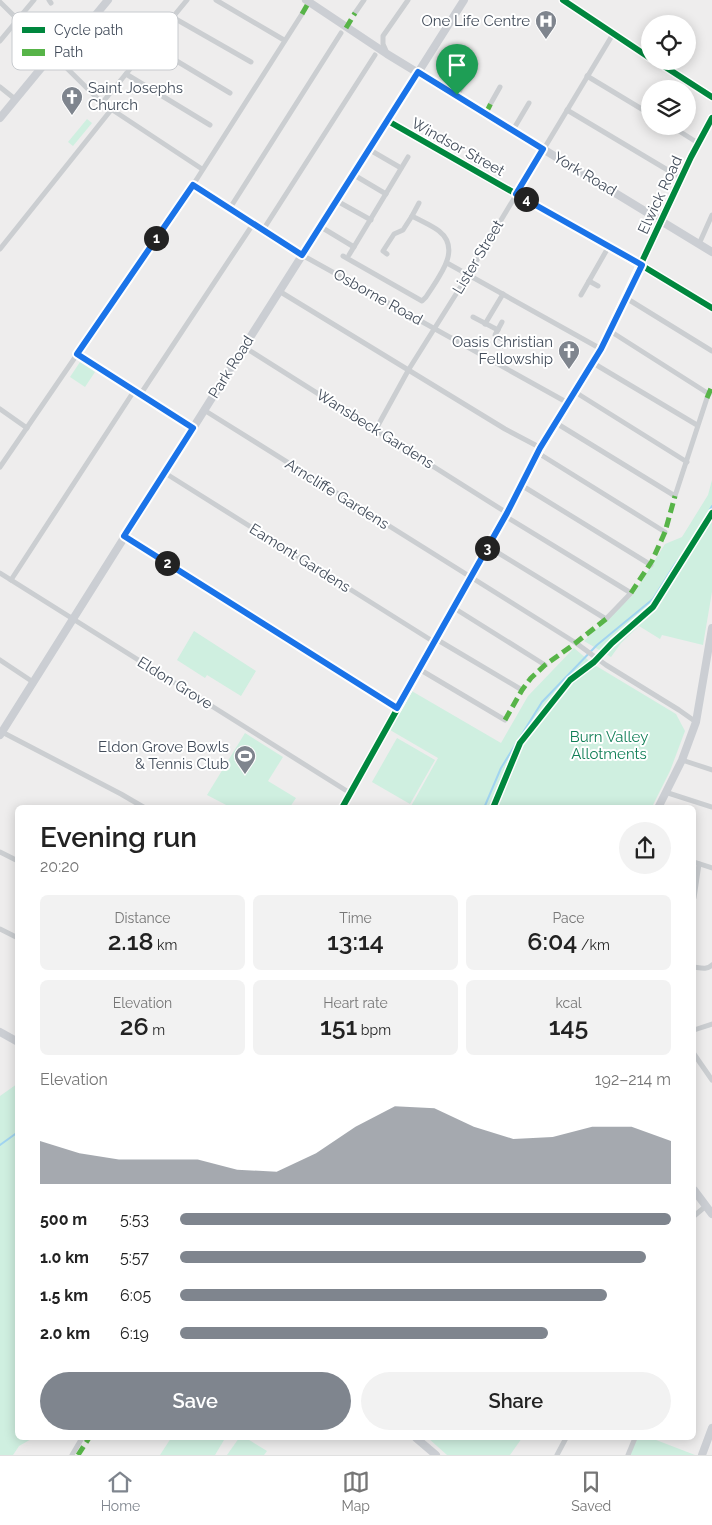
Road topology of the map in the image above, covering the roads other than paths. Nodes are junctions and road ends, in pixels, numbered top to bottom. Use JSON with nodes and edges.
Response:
{"nodes":[{"id":1,"x":34,"y":0,"type":"edge"},
{"id":2,"x":108,"y":0,"type":"edge"},
{"id":3,"x":187,"y":0,"type":"edge"},
{"id":4,"x":216,"y":0,"type":"edge"},
{"id":5,"x":306,"y":0,"type":"edge"},
{"id":6,"x":364,"y":0,"type":"edge"},
{"id":7,"x":408,"y":0,"type":"edge"},
{"id":8,"x":464,"y":0,"type":"edge"},
{"id":9,"x":563,"y":0,"type":"edge"},
{"id":10,"x":0,"y":2,"type":"edge"},
{"id":11,"x":23,"y":12,"type":"edge"},
{"id":12,"x":98,"y":12,"type":"edge"},
{"id":13,"x":178,"y":12,"type":"edge"},
{"id":14,"x":355,"y":13,"type":"dead end"},
{"id":15,"x":12,"y":14,"type":"edge"},
{"id":16,"x":302,"y":14,"type":"dead end"},
{"id":17,"x":178,"y":20,"type":"edge"},
{"id":18,"x":12,"y":25,"type":"edge"},
{"id":19,"x":341,"y":33,"type":"dead end"},
{"id":20,"x":613,"y":34,"type":"junction"},
{"id":21,"x":284,"y":40,"type":"junction"},
{"id":22,"x":0,"y":41,"type":"edge"},
{"id":23,"x":641,"y":52,"type":"edge"},
{"id":24,"x":387,"y":54,"type":"junction"},
{"id":25,"x":375,"y":55,"type":"dead end"},
{"id":26,"x":178,"y":62,"type":"edge"},
{"id":27,"x":251,"y":62,"type":"dead end"},
{"id":28,"x":476,"y":64,"type":"dead end"},
{"id":29,"x":41,"y":70,"type":"edge"},
{"id":30,"x":68,"y":70,"type":"edge"},
{"id":31,"x":129,"y":70,"type":"edge"},
{"id":32,"x":670,"y":70,"type":"edge"},
{"id":33,"x":418,"y":72,"type":"junction"},
{"id":34,"x":126,"y":74,"type":"junction"},
{"id":35,"x":587,"y":76,"type":"junction"},
{"id":36,"x":0,"y":87,"type":"edge"},
{"id":37,"x":500,"y":87,"type":"dead end"},
{"id":38,"x":230,"y":93,"type":"dead end"},
{"id":39,"x":457,"y":95,"type":"junction"},
{"id":40,"x":712,"y":97,"type":"edge"},
{"id":41,"x":15,"y":99,"type":"junction"},
{"id":42,"x":529,"y":102,"type":"dead end"},
{"id":43,"x":102,"y":103,"type":"junction"},
{"id":44,"x":491,"y":103,"type":"dead end"},
{"id":45,"x":641,"y":109,"type":"edge"},
{"id":46,"x":111,"y":110,"type":"junction"},
{"id":47,"x":567,"y":110,"type":"junction"},
{"id":48,"x":0,"y":118,"type":"edge"},
{"id":49,"x":712,"y":118,"type":"edge"},
{"id":50,"x":388,"y":121,"type":"junction"},
{"id":51,"x":210,"y":125,"type":"dead end"},
{"id":52,"x":513,"y":130,"type":"junction"},
{"id":53,"x":685,"y":135,"type":"edge"},
{"id":54,"x":698,"y":143,"type":"junction"},
{"id":55,"x":543,"y":149,"type":"junction"},
{"id":56,"x":370,"y":150,"type":"junction"},
{"id":57,"x":408,"y":157,"type":"dead end"},
{"id":58,"x":402,"y":168,"type":"junction"},
{"id":59,"x":202,"y":169,"type":"junction"},
{"id":60,"x":354,"y":175,"type":"junction"},
{"id":61,"x":681,"y":178,"type":"junction"},
{"id":62,"x":193,"y":185,"type":"junction"},
{"id":63,"x":386,"y":194,"type":"junction"},
{"id":64,"x":516,"y":194,"type":"junction"},
{"id":65,"x":337,"y":201,"type":"junction"},
{"id":66,"x":419,"y":203,"type":"dead end"},
{"id":67,"x":230,"y":208,"type":"junction"},
{"id":68,"x":712,"y":215,"type":"edge"},
{"id":69,"x":412,"y":216,"type":"junction"},
{"id":70,"x":371,"y":220,"type":"junction"},
{"id":71,"x":661,"y":221,"type":"junction"},
{"id":72,"x":253,"y":224,"type":"junction"},
{"id":73,"x":321,"y":227,"type":"junction"},
{"id":74,"x":263,"y":230,"type":"junction"},
{"id":75,"x":698,"y":244,"type":"junction"},
{"id":76,"x":609,"y":246,"type":"junction"},
{"id":77,"x":354,"y":247,"type":"junction"},
{"id":78,"x":0,"y":249,"type":"edge"},
{"id":79,"x":712,"y":252,"type":"edge"},
{"id":80,"x":387,"y":254,"type":"dead end"},
{"id":81,"x":302,"y":255,"type":"junction"},
{"id":82,"x":349,"y":255,"type":"dead end"},
{"id":83,"x":343,"y":256,"type":"dead end"},
{"id":84,"x":447,"y":264,"type":"junction"},
{"id":85,"x":642,"y":265,"type":"junction"},
{"id":86,"x":468,"y":275,"type":"junction"},
{"id":87,"x":589,"y":281,"type":"junction"},
{"id":88,"x":598,"y":286,"type":"dead end"},
{"id":89,"x":279,"y":291,"type":"junction"},
{"id":90,"x":502,"y":294,"type":"junction"},
{"id":91,"x":581,"y":295,"type":"dead end"},
{"id":92,"x":626,"y":298,"type":"junction"},
{"id":93,"x":712,"y":308,"type":"edge"},
{"id":94,"x":473,"y":317,"type":"dead end"},
{"id":95,"x":502,"y":322,"type":"dead end"},
{"id":96,"x":485,"y":324,"type":"junction"},
{"id":97,"x":434,"y":329,"type":"junction"},
{"id":98,"x":498,"y":330,"type":"junction"},
{"id":99,"x":610,"y":331,"type":"junction"},
{"id":100,"x":513,"y":346,"type":"dead end"},
{"id":101,"x":244,"y":347,"type":"junction"},
{"id":102,"x":601,"y":349,"type":"junction"},
{"id":103,"x":712,"y":351,"type":"edge"},
{"id":104,"x":77,"y":354,"type":"junction"},
{"id":105,"x":593,"y":363,"type":"junction"},
{"id":106,"x":408,"y":369,"type":"junction"},
{"id":107,"x":134,"y":391,"type":"junction"},
{"id":108,"x":575,"y":392,"type":"junction"},
{"id":109,"x":140,"y":394,"type":"junction"},
{"id":110,"x":568,"y":403,"type":"junction"},
{"id":111,"x":0,"y":409,"type":"edge"},
{"id":112,"x":204,"y":410,"type":"junction"},
{"id":113,"x":556,"y":422,"type":"junction"},
{"id":114,"x":697,"y":425,"type":"junction"},
{"id":115,"x":27,"y":428,"type":"junction"},
{"id":116,"x":193,"y":428,"type":"junction"},
{"id":117,"x":376,"y":429,"type":"junction"},
{"id":118,"x":539,"y":450,"type":"junction"},
{"id":119,"x":687,"y":462,"type":"junction"},
{"id":120,"x":0,"y":468,"type":"edge"},
{"id":121,"x":165,"y":473,"type":"junction"},
{"id":122,"x":521,"y":485,"type":"junction"},
{"id":123,"x":506,"y":514,"type":"junction"},
{"id":124,"x":664,"y":532,"type":"dead end"},
{"id":125,"x":124,"y":536,"type":"junction"},
{"id":126,"x":488,"y":546,"type":"junction"},
{"id":127,"x":651,"y":565,"type":"dead end"},
{"id":128,"x":0,"y":573,"type":"edge"},
{"id":129,"x":470,"y":578,"type":"junction"},
{"id":130,"x":11,"y":580,"type":"junction"},
{"id":131,"x":454,"y":608,"type":"junction"},
{"id":132,"x":73,"y":618,"type":"junction"},
{"id":133,"x":712,"y":628,"type":"edge"},
{"id":134,"x":435,"y":641,"type":"junction"},
{"id":135,"x":0,"y":660,"type":"edge"},
{"id":136,"x":545,"y":665,"type":"dead end"},
{"id":137,"x":419,"y":670,"type":"junction"},
{"id":138,"x":33,"y":682,"type":"junction"},
{"id":139,"x":522,"y":690,"type":"dead end"},
{"id":140,"x":397,"y":708,"type":"junction"},
{"id":141,"x":505,"y":720,"type":"dead end"},
{"id":142,"x":696,"y":722,"type":"junction"},
{"id":143,"x":1,"y":734,"type":"edge"},
{"id":144,"x":682,"y":760,"type":"junction"},
{"id":145,"x":712,"y":770,"type":"edge"},
{"id":146,"x":665,"y":792,"type":"junction"},
{"id":147,"x":350,"y":793,"type":"junction"},
{"id":148,"x":140,"y":805,"type":"edge"},
{"id":149,"x":344,"y":805,"type":"edge"},
{"id":150,"x":659,"y":805,"type":"edge"},
{"id":151,"x":712,"y":807,"type":"edge"},
{"id":152,"x":0,"y":852,"type":"edge"},
{"id":153,"x":15,"y":859,"type":"edge"},
{"id":154,"x":697,"y":863,"type":"edge"},
{"id":155,"x":712,"y":868,"type":"edge"},
{"id":156,"x":0,"y":929,"type":"edge"},
{"id":157,"x":15,"y":936,"type":"edge"},
{"id":158,"x":712,"y":965,"type":"edge"},
{"id":159,"x":696,"y":967,"type":"edge"},
{"id":160,"x":712,"y":1024,"type":"edge"},
{"id":161,"x":696,"y":1029,"type":"edge"},
{"id":162,"x":0,"y":1032,"type":"edge"},
{"id":163,"x":15,"y":1040,"type":"edge"},
{"id":164,"x":696,"y":1057,"type":"edge"},
{"id":165,"x":712,"y":1080,"type":"edge"},
{"id":166,"x":696,"y":1193,"type":"edge"},
{"id":167,"x":706,"y":1206,"type":"junction"},
{"id":168,"x":696,"y":1214,"type":"edge"},
{"id":169,"x":712,"y":1214,"type":"edge"},
{"id":170,"x":712,"y":1428,"type":"edge"},
{"id":171,"x":81,"y":1440,"type":"edge"},
{"id":172,"x":418,"y":1440,"type":"edge"},
{"id":173,"x":565,"y":1440,"type":"edge"},
{"id":174,"x":634,"y":1440,"type":"edge"},
{"id":175,"x":72,"y":1455,"type":"edge"},
{"id":176,"x":436,"y":1455,"type":"edge"},
{"id":177,"x":557,"y":1455,"type":"edge"},
{"id":178,"x":628,"y":1455,"type":"edge"},
{"id":179,"x":702,"y":1455,"type":"edge"}],
"edges":[{"from":1,"to":11,"type":"street"},
{"from":2,"to":12,"type":"street"},
{"from":3,"to":13,"type":"street"},
{"from":4,"to":21,"type":"street"},
{"from":5,"to":24,"type":"street","name":"York Road"},
{"from":6,"to":14,"type":"street"},
{"from":7,"to":24,"type":"street"},
{"from":8,"to":33,"type":"street","name":"Park Road"},
{"from":9,"to":20,"type":"street"},
{"from":10,"to":15,"type":"street"},
{"from":16,"to":21,"type":"street"},
{"from":17,"to":27,"type":"street"},
{"from":18,"to":22,"type":"street"},
{"from":19,"to":67,"type":"street"},
{"from":20,"to":23,"type":"street"},
{"from":20,"to":35,"type":"street","name":"Lister Street"},
{"from":21,"to":59,"type":"street"},
{"from":24,"to":33,"type":"street","name":"York Road"},
{"from":25,"to":74,"type":"street"},
{"from":26,"to":38,"type":"street"},
{"from":28,"to":39,"type":"street"},
{"from":29,"to":41,"type":"street"},
{"from":30,"to":43,"type":"street"},
{"from":31,"to":34,"type":"street"},
{"from":32,"to":40,"type":"street"},
{"from":33,"to":39,"type":"street","name":"York Road"},
{"from":33,"to":50,"type":"street","name":"Park Road"},
{"from":34,"to":43,"type":"street"},
{"from":34,"to":51,"type":"street"},
{"from":35,"to":45,"type":"street"},
{"from":35,"to":47,"type":"street","name":"Lister Street"},
{"from":36,"to":41,"type":"street"},
{"from":37,"to":44,"type":"street"},
{"from":39,"to":52,"type":"street","name":"York Road"},
{"from":41,"to":48,"type":"street"},
{"from":42,"to":52,"type":"street"},
{"from":43,"to":46,"type":"street"},
{"from":46,"to":59,"type":"street"},
{"from":46,"to":78,"type":"street"},
{"from":47,"to":55,"type":"street","name":"Lister Street"},
{"from":47,"to":61,"type":"street"},
{"from":49,"to":54,"type":"street","name":"Elwick Road"},
{"from":50,"to":56,"type":"street","name":"Park Road"},
{"from":50,"to":64,"type":"street","name":"Windsor Street"},
{"from":52,"to":55,"type":"street","name":"York Road"},
{"from":53,"to":54,"type":"street"},
{"from":54,"to":61,"type":"street","name":"Elwick Road"},
{"from":55,"to":64,"type":"street","name":"Lister Street"},
{"from":55,"to":71,"type":"street","name":"York Road"},
{"from":56,"to":58,"type":"street"},
{"from":56,"to":60,"type":"street","name":"Park Road"},
{"from":57,"to":58,"type":"street"},
{"from":58,"to":63,"type":"street"},
{"from":59,"to":62,"type":"street"},
{"from":60,"to":63,"type":"street"},
{"from":60,"to":65,"type":"street","name":"Park Road"},
{"from":61,"to":71,"type":"street","name":"Elwick Road"},
{"from":62,"to":67,"type":"street","name":"Osborne Road"},
{"from":62,"to":104,"type":"street"},
{"from":63,"to":70,"type":"street"},
{"from":64,"to":76,"type":"street","name":"Windsor Street"},
{"from":64,"to":86,"type":"street","name":"Lister Street"},
{"from":65,"to":70,"type":"street"},
{"from":65,"to":73,"type":"street","name":"Park Road"},
{"from":66,"to":69,"type":"street"},
{"from":67,"to":72,"type":"street","name":"Osborne Road"},
{"from":68,"to":75,"type":"street"},
{"from":69,"to":80,"type":"street"},
{"from":69,"to":84,"type":"street"},
{"from":70,"to":77,"type":"street"},
{"from":71,"to":75,"type":"street","name":"York Road"},
{"from":71,"to":85,"type":"street","name":"Elwick Road"},
{"from":72,"to":74,"type":"street","name":"Osborne Road"},
{"from":72,"to":109,"type":"street"},
{"from":73,"to":77,"type":"street"},
{"from":73,"to":81,"type":"street","name":"Park Road"},
{"from":74,"to":81,"type":"street","name":"Osborne Road"},
{"from":75,"to":79,"type":"street","name":"York Road"},
{"from":76,"to":85,"type":"street","name":"Windsor Street"},
{"from":76,"to":87,"type":"street"},
{"from":77,"to":82,"type":"street"},
{"from":81,"to":89,"type":"street","name":"Park Road"},
{"from":81,"to":97,"type":"street","name":"Osborne Road"},
{"from":83,"to":84,"type":"street"},
{"from":84,"to":86,"type":"street"},
{"from":85,"to":92,"type":"street","name":"Elwick Road"},
{"from":85,"to":93,"type":"street","name":"Windsor Street"},
{"from":86,"to":90,"type":"street"},
{"from":86,"to":97,"type":"street","name":"Lister Street"},
{"from":87,"to":88,"type":"street"},
{"from":87,"to":91,"type":"street"},
{"from":89,"to":101,"type":"street","name":"Park Road"},
{"from":89,"to":106,"type":"street"},
{"from":90,"to":96,"type":"street"},
{"from":90,"to":102,"type":"street"},
{"from":92,"to":99,"type":"street","name":"Elwick Road"},
{"from":92,"to":103,"type":"street"},
{"from":94,"to":96,"type":"street"},
{"from":95,"to":98,"type":"street"},
{"from":96,"to":98,"type":"street"},
{"from":97,"to":106,"type":"street","name":"Lister Street"},
{"from":97,"to":110,"type":"street","name":"Osborne Road"},
{"from":98,"to":100,"type":"street"},
{"from":99,"to":102,"type":"street","name":"Elwick Road"},
{"from":99,"to":114,"type":"street"},
{"from":101,"to":112,"type":"street","name":"Park Road"},
{"from":101,"to":117,"type":"street","name":"Wansbeck Gardens"},
{"from":102,"to":105,"type":"street","name":"Elwick Road"},
{"from":104,"to":107,"type":"street"},
{"from":104,"to":115,"type":"street"},
{"from":105,"to":108,"type":"street","name":"Elwick Road"},
{"from":105,"to":114,"type":"street"},
{"from":106,"to":117,"type":"street","name":"Lister Street"},
{"from":106,"to":118,"type":"street"},
{"from":107,"to":109,"type":"street"},
{"from":107,"to":130,"type":"street"},
{"from":108,"to":110,"type":"street","name":"Elwick Road"},
{"from":108,"to":119,"type":"street"},
{"from":109,"to":116,"type":"street"},
{"from":110,"to":113,"type":"street","name":"Elwick Road"},
{"from":111,"to":115,"type":"street"},
{"from":112,"to":116,"type":"street","name":"Park Road"},
{"from":112,"to":129,"type":"street","name":"Arncliffe Gardens"},
{"from":113,"to":118,"type":"street","name":"Elwick Road"},
{"from":113,"to":119,"type":"street"},
{"from":114,"to":119,"type":"street"},
{"from":115,"to":120,"type":"street"},
{"from":116,"to":121,"type":"street","name":"Park Road"},
{"from":117,"to":123,"type":"street","name":"Wansbeck Gardens"},
{"from":118,"to":122,"type":"street","name":"Elwick Road"},
{"from":118,"to":124,"type":"street"},
{"from":121,"to":125,"type":"street","name":"Park Road"},
{"from":121,"to":134,"type":"street","name":"Eamont Gardens"},
{"from":122,"to":123,"type":"street","name":"Elwick Road"},
{"from":122,"to":127,"type":"street"},
{"from":123,"to":126,"type":"street","name":"Elwick Road"},
{"from":123,"to":126,"type":"street","name":"Wansbeck Gardens"},
{"from":125,"to":132,"type":"street","name":"Park Road"},
{"from":125,"to":140,"type":"street"},
{"from":126,"to":129,"type":"street","name":"Elwick Road"},
{"from":128,"to":130,"type":"street","name":"Eldon Grove"},
{"from":129,"to":131,"type":"street","name":"Elwick Road"},
{"from":129,"to":142,"type":"street","name":"Arncliffe Gardens"},
{"from":130,"to":132,"type":"street","name":"Eldon Grove"},
{"from":131,"to":134,"type":"street","name":"Elwick Road"},
{"from":131,"to":136,"type":"street"},
{"from":132,"to":138,"type":"street","name":"Park Road"},
{"from":132,"to":147,"type":"street","name":"Eldon Grove"},
{"from":133,"to":142,"type":"street"},
{"from":134,"to":137,"type":"street","name":"Elwick Road"},
{"from":134,"to":139,"type":"street","name":"Eamont Gardens"},
{"from":135,"to":138,"type":"street"},
{"from":137,"to":140,"type":"street","name":"Elwick Road"},
{"from":137,"to":141,"type":"street"},
{"from":138,"to":143,"type":"street","name":"Park Road"},
{"from":140,"to":147,"type":"street","name":"Elwick Road"},
{"from":142,"to":144,"type":"street"},
{"from":143,"to":148,"type":"street"},
{"from":144,"to":145,"type":"street"},
{"from":144,"to":146,"type":"street"},
{"from":146,"to":150,"type":"street"},
{"from":146,"to":151,"type":"street"},
{"from":147,"to":149,"type":"street","name":"Elwick Road"},
{"from":152,"to":153,"type":"street"},
{"from":154,"to":155,"type":"street"},
{"from":156,"to":157,"type":"street"},
{"from":158,"to":159,"type":"street"},
{"from":160,"to":161,"type":"street"},
{"from":162,"to":163,"type":"street"},
{"from":164,"to":165,"type":"street"},
{"from":166,"to":167,"type":"street"},
{"from":167,"to":168,"type":"street"},
{"from":167,"to":169,"type":"street"},
{"from":170,"to":179,"type":"street"},
{"from":171,"to":175,"type":"street"},
{"from":172,"to":176,"type":"street"},
{"from":173,"to":177,"type":"street"},
{"from":174,"to":178,"type":"street"}]}
